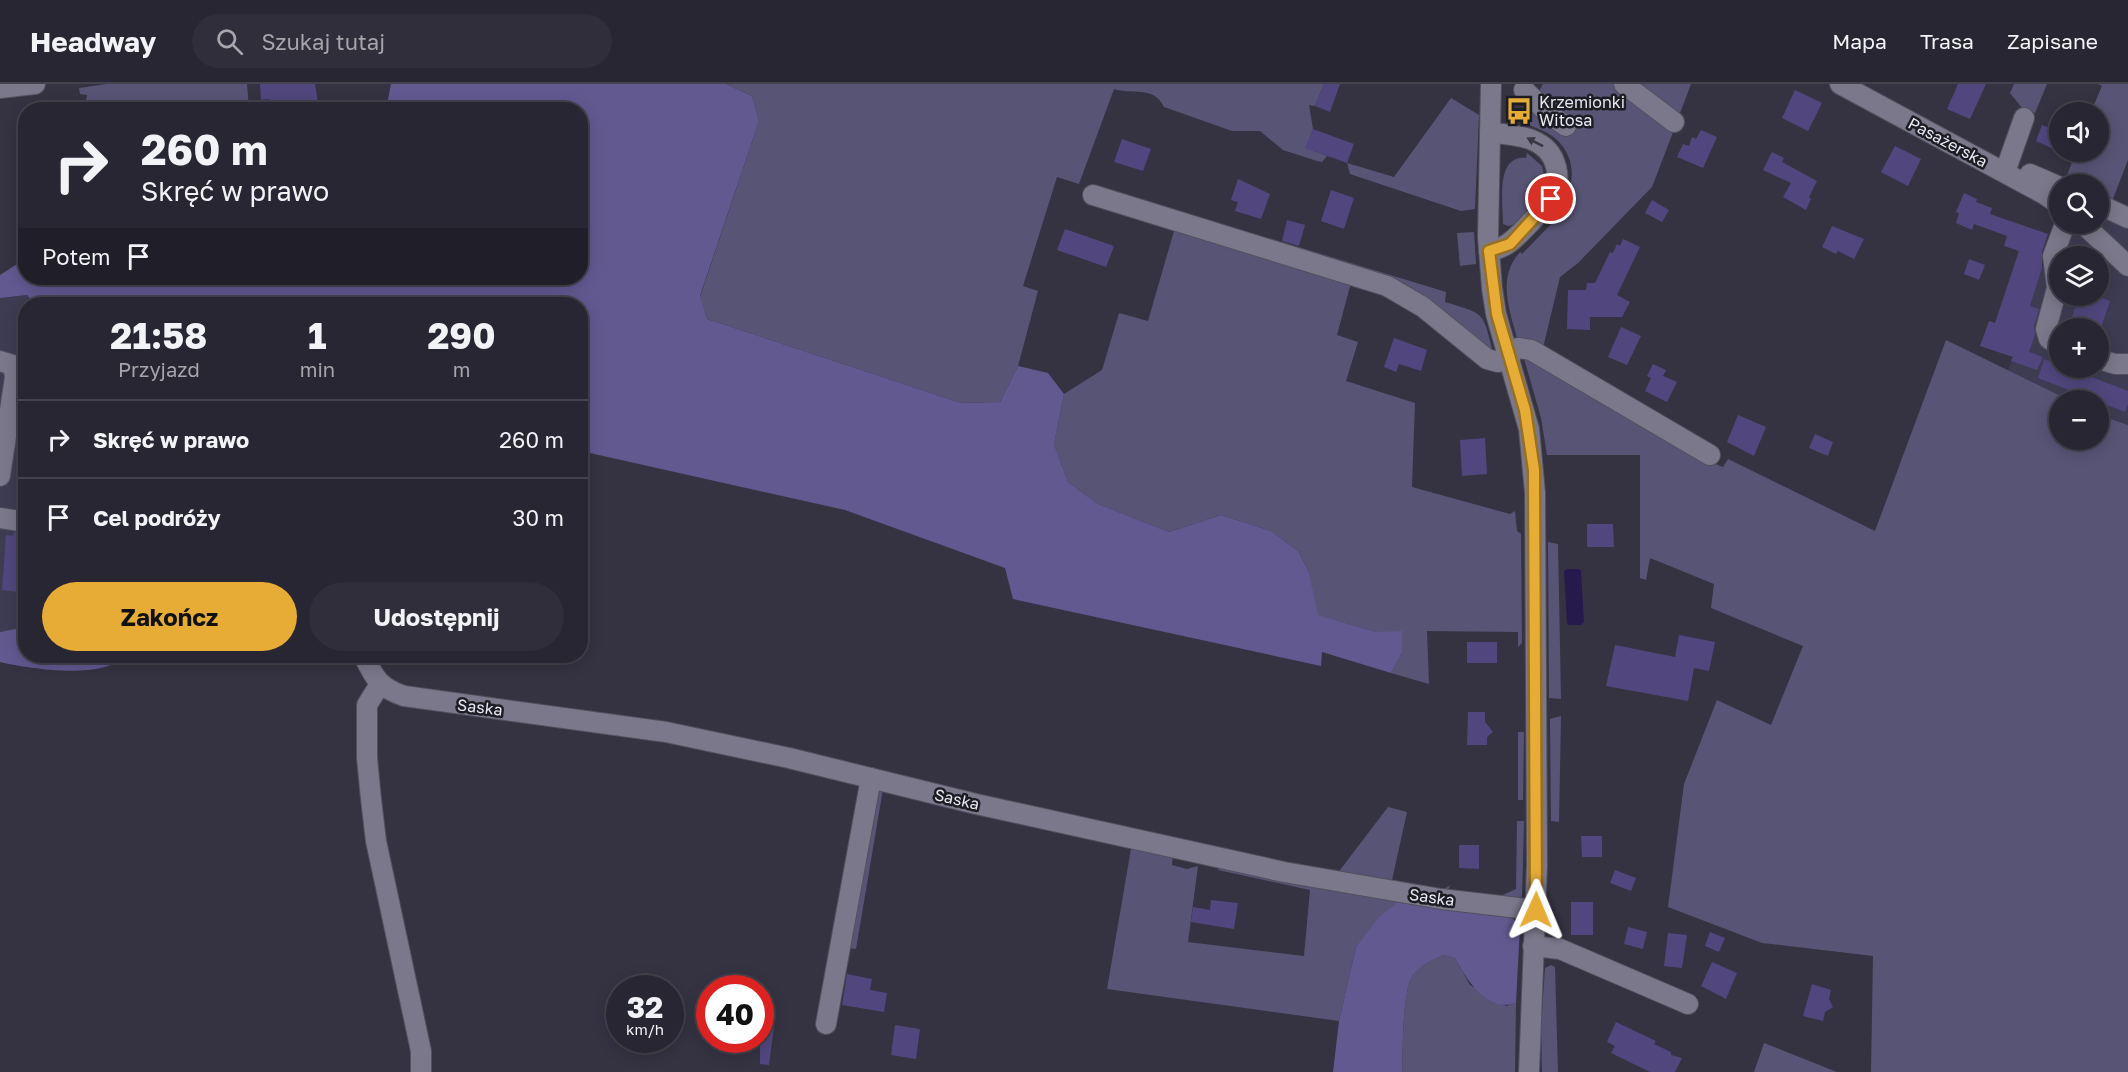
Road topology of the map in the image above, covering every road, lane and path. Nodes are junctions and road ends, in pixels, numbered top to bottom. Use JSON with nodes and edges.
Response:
{"nodes":[{"id":1,"x":35,"y":84,"type":"edge"},
{"id":2,"x":1624,"y":84,"type":"edge"},
{"id":3,"x":1840,"y":84,"type":"edge"},
{"id":4,"x":1530,"y":87,"type":"edge"},
{"id":5,"x":0,"y":88,"type":"edge"},
{"id":6,"x":1488,"y":88,"type":"edge"},
{"id":7,"x":2024,"y":118,"type":"dead end"},
{"id":8,"x":1674,"y":122,"type":"dead end"},
{"id":9,"x":1566,"y":126,"type":"dead end"},
{"id":10,"x":1492,"y":133,"type":"junction"},
{"id":11,"x":2005,"y":172,"type":"junction"},
{"id":12,"x":2049,"y":182,"type":"edge"},
{"id":13,"x":1093,"y":195,"type":"dead end"},
{"id":14,"x":2049,"y":198,"type":"edge"},
{"id":15,"x":2109,"y":209,"type":"edge"},
{"id":16,"x":2128,"y":218,"type":"edge"},
{"id":17,"x":2061,"y":234,"type":"edge"},
{"id":18,"x":2094,"y":234,"type":"edge"},
{"id":19,"x":1489,"y":251,"type":"junction"},
{"id":20,"x":2128,"y":266,"type":"edge"},
{"id":21,"x":2049,"y":339,"type":"edge"},
{"id":22,"x":1508,"y":355,"type":"junction"},
{"id":23,"x":0,"y":360,"type":"edge"},
{"id":24,"x":2109,"y":362,"type":"edge"},
{"id":25,"x":2128,"y":364,"type":"edge"},
{"id":26,"x":1710,"y":455,"type":"dead end"},
{"id":27,"x":0,"y":476,"type":"edge"},
{"id":28,"x":0,"y":518,"type":"edge"},
{"id":29,"x":18,"y":521,"type":"edge"},
{"id":30,"x":368,"y":663,"type":"edge"},
{"id":31,"x":380,"y":684,"type":"junction"},
{"id":32,"x":871,"y":778,"type":"junction"},
{"id":33,"x":1536,"y":910,"type":"junction"},
{"id":34,"x":1533,"y":946,"type":"junction"},
{"id":35,"x":1688,"y":1004,"type":"dead end"},
{"id":36,"x":826,"y":1024,"type":"dead end"},
{"id":37,"x":421,"y":1072,"type":"edge"},
{"id":38,"x":1529,"y":1072,"type":"edge"}],
"edges":[{"from":1,"to":5,"type":"street"},
{"from":2,"to":8,"type":"street"},
{"from":3,"to":11,"type":"street","name":"Pasażerska"},
{"from":4,"to":6,"type":"street"},
{"from":4,"to":9,"type":"street"},
{"from":6,"to":10,"type":"street"},
{"from":7,"to":11,"type":"street"},
{"from":10,"to":19,"type":"street"},
{"from":19,"to":10,"type":"street","one_way":true},
{"from":11,"to":12,"type":"street","name":"Pasażerska"},
{"from":11,"to":14,"type":"street"},
{"from":13,"to":22,"type":"street"},
{"from":15,"to":16,"type":"street"},
{"from":17,"to":21,"type":"street"},
{"from":18,"to":20,"type":"street"},
{"from":19,"to":22,"type":"street"},
{"from":22,"to":26,"type":"street"},
{"from":22,"to":33,"type":"street"},
{"from":23,"to":27,"type":"street"},
{"from":24,"to":25,"type":"street"},
{"from":28,"to":29,"type":"street"},
{"from":30,"to":31,"type":"street"},
{"from":31,"to":32,"type":"street","name":"Saska"},
{"from":31,"to":37,"type":"street"},
{"from":32,"to":33,"type":"street","name":"Saska"},
{"from":32,"to":36,"type":"street"},
{"from":33,"to":34,"type":"street"},
{"from":34,"to":35,"type":"street"},
{"from":34,"to":38,"type":"street"}]}
